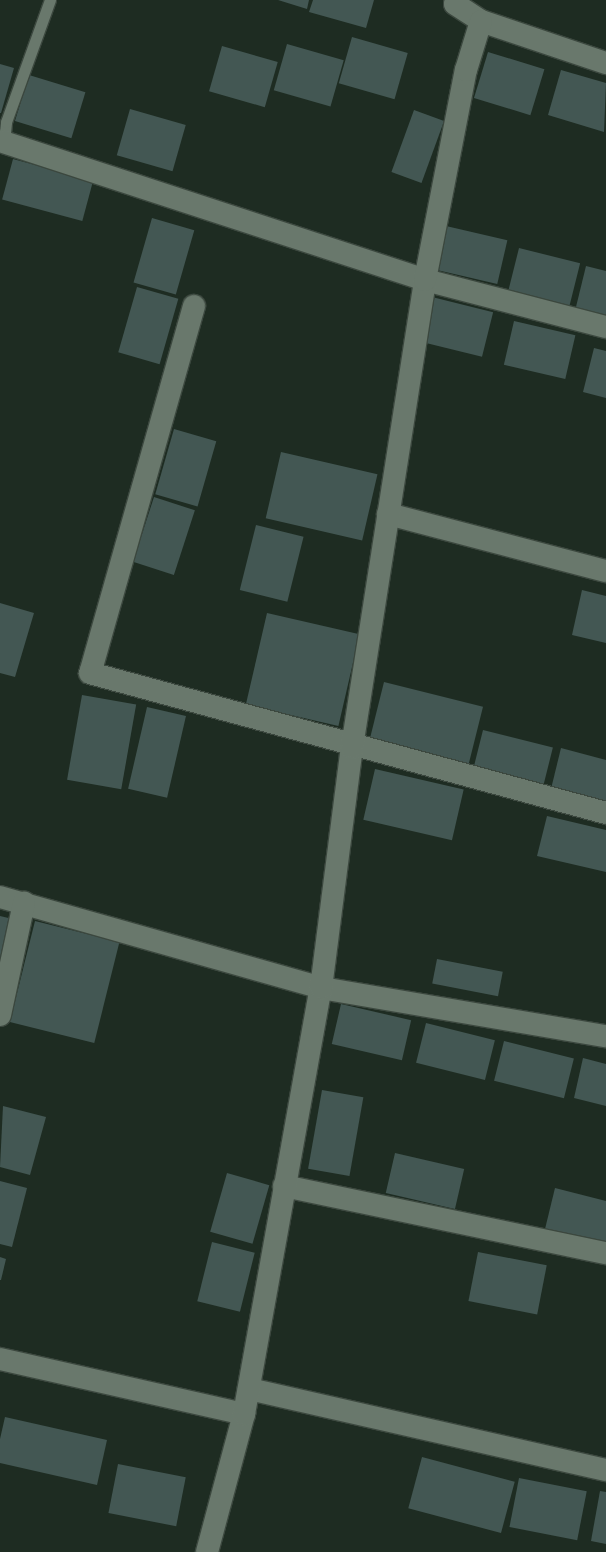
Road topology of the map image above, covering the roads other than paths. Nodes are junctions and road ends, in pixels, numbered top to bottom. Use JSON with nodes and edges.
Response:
{"nodes":[{"id":1,"x":50,"y":0,"type":"edge"},
{"id":2,"x":452,"y":1,"type":"edge"},
{"id":3,"x":481,"y":21,"type":"junction"},
{"id":4,"x":606,"y":63,"type":"edge"},
{"id":5,"x":1,"y":145,"type":"edge"},
{"id":6,"x":425,"y":280,"type":"junction"},
{"id":7,"x":194,"y":306,"type":"dead end"},
{"id":8,"x":606,"y":327,"type":"edge"},
{"id":9,"x":388,"y":514,"type":"junction"},
{"id":10,"x":606,"y":571,"type":"edge"},
{"id":11,"x":352,"y":747,"type":"junction"},
{"id":12,"x":606,"y":813,"type":"edge"},
{"id":13,"x":0,"y":897,"type":"edge"},
{"id":14,"x":24,"y":903,"type":"junction"},
{"id":15,"x":321,"y":988,"type":"junction"},
{"id":16,"x":0,"y":1015,"type":"edge"},
{"id":17,"x":606,"y":1036,"type":"edge"},
{"id":18,"x":284,"y":1186,"type":"junction"},
{"id":19,"x":606,"y":1253,"type":"edge"},
{"id":20,"x":0,"y":1359,"type":"edge"},
{"id":21,"x":249,"y":1389,"type":"junction"},
{"id":22,"x":244,"y":1414,"type":"junction"},
{"id":23,"x":606,"y":1470,"type":"edge"},
{"id":24,"x":207,"y":1552,"type":"edge"}],
"edges":[{"from":1,"to":5,"type":"lane"},
{"from":2,"to":3,"type":"street"},
{"from":3,"to":4,"type":"street"},
{"from":3,"to":6,"type":"street"},
{"from":5,"to":6,"type":"street"},
{"from":6,"to":8,"type":"street"},
{"from":6,"to":9,"type":"street"},
{"from":7,"to":11,"type":"street"},
{"from":9,"to":10,"type":"street"},
{"from":9,"to":11,"type":"street"},
{"from":11,"to":12,"type":"street"},
{"from":11,"to":15,"type":"street"},
{"from":13,"to":14,"type":"street"},
{"from":14,"to":15,"type":"street"},
{"from":14,"to":16,"type":"street"},
{"from":15,"to":17,"type":"street"},
{"from":15,"to":18,"type":"street"},
{"from":18,"to":19,"type":"street"},
{"from":18,"to":21,"type":"street"},
{"from":20,"to":22,"type":"street"},
{"from":21,"to":22,"type":"street"},
{"from":21,"to":23,"type":"street"},
{"from":22,"to":24,"type":"street"}]}
